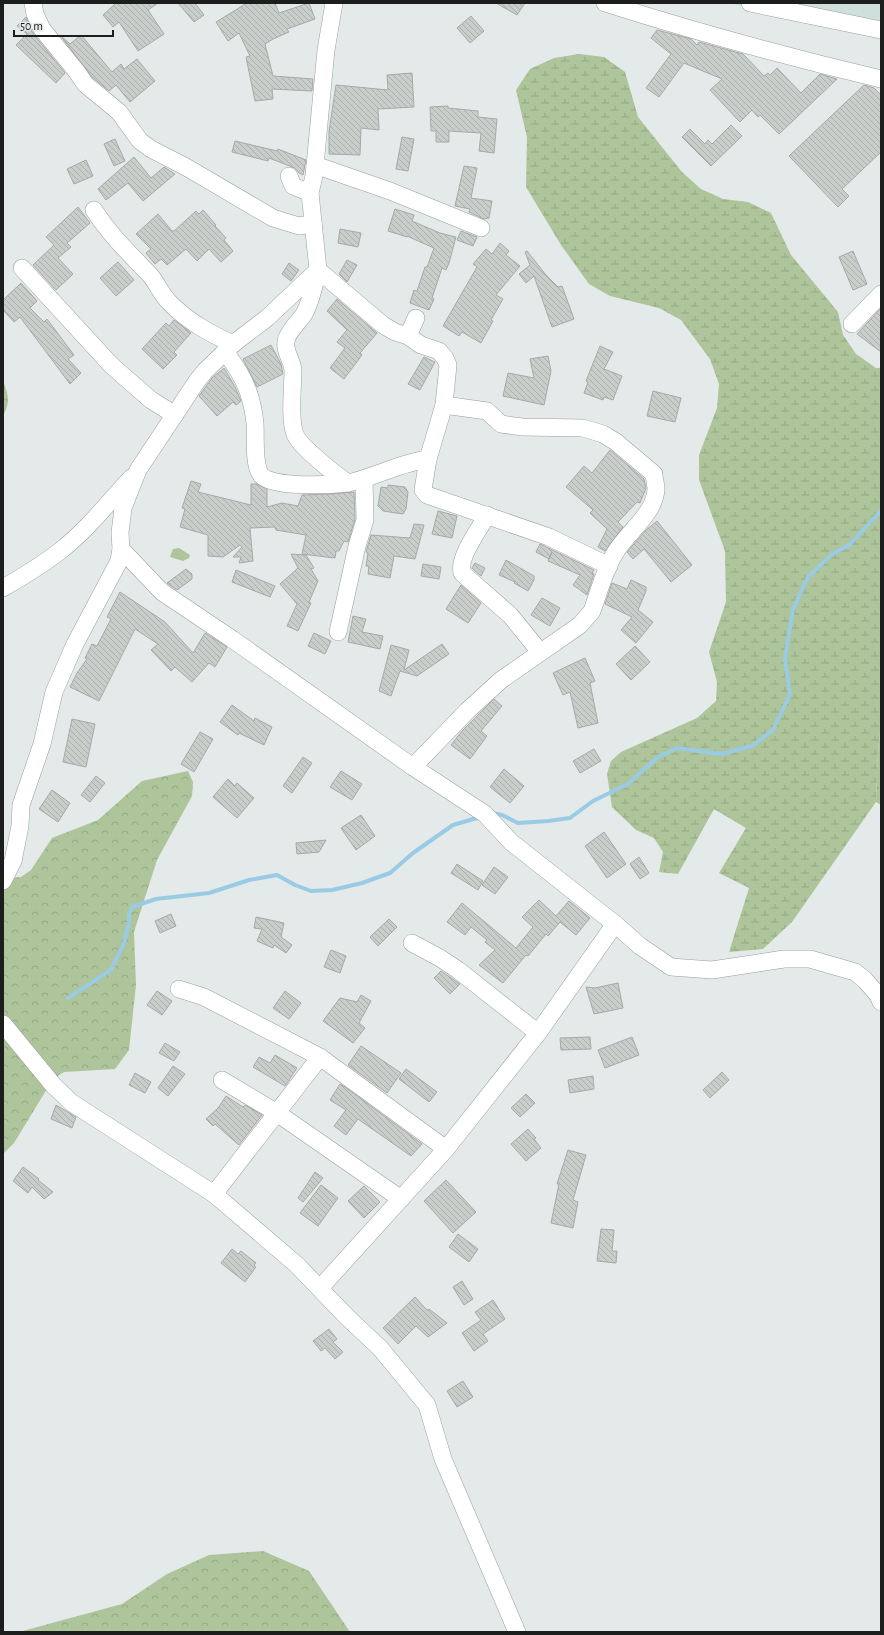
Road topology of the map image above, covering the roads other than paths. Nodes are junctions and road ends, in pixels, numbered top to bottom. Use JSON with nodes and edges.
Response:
{"nodes":[{"id":1,"x":33,"y":3,"type":"edge"},
{"id":2,"x":334,"y":3,"type":"edge"},
{"id":3,"x":605,"y":3,"type":"edge"},
{"id":4,"x":750,"y":3,"type":"edge"},
{"id":5,"x":881,"y":30,"type":"edge"},
{"id":6,"x":881,"y":79,"type":"edge"},
{"id":7,"x":315,"y":165,"type":"junction"},
{"id":8,"x":289,"y":176,"type":"dead end"},
{"id":9,"x":310,"y":193,"type":"junction"},
{"id":10,"x":94,"y":210,"type":"dead end"},
{"id":11,"x":313,"y":224,"type":"junction"},
{"id":12,"x":481,"y":228,"type":"dead end"},
{"id":13,"x":22,"y":268,"type":"dead end"},
{"id":14,"x":318,"y":270,"type":"junction"},
{"id":15,"x":881,"y":294,"type":"edge"},
{"id":16,"x":416,"y":318,"type":"dead end"},
{"id":17,"x":852,"y":324,"type":"dead end"},
{"id":18,"x":408,"y":336,"type":"junction"},
{"id":19,"x":229,"y":347,"type":"junction"},
{"id":20,"x":444,"y":405,"type":"junction"},
{"id":21,"x":175,"y":415,"type":"junction"},
{"id":22,"x":428,"y":458,"type":"junction"},
{"id":23,"x":138,"y":470,"type":"junction"},
{"id":24,"x":364,"y":479,"type":"junction"},
{"id":25,"x":348,"y":483,"type":"junction"},
{"id":26,"x":487,"y":515,"type":"junction"},
{"id":27,"x":121,"y":549,"type":"junction"},
{"id":28,"x":609,"y":566,"type":"junction"},
{"id":29,"x":3,"y":588,"type":"edge"},
{"id":30,"x":338,"y":632,"type":"dead end"},
{"id":31,"x":540,"y":652,"type":"junction"},
{"id":32,"x":413,"y":767,"type":"junction"},
{"id":33,"x":3,"y":881,"type":"edge"},
{"id":34,"x":615,"y":924,"type":"junction"},
{"id":35,"x":412,"y":943,"type":"dead end"},
{"id":36,"x":179,"y":989,"type":"dead end"},
{"id":37,"x":881,"y":1002,"type":"edge"},
{"id":38,"x":3,"y":1024,"type":"edge"},
{"id":39,"x":538,"y":1032,"type":"junction"},
{"id":40,"x":320,"y":1057,"type":"junction"},
{"id":41,"x":222,"y":1080,"type":"dead end"},
{"id":42,"x":277,"y":1113,"type":"junction"},
{"id":43,"x":446,"y":1150,"type":"junction"},
{"id":44,"x":214,"y":1194,"type":"junction"},
{"id":45,"x":401,"y":1199,"type":"junction"},
{"id":46,"x":320,"y":1288,"type":"junction"},
{"id":47,"x":517,"y":1632,"type":"edge"}],
"edges":[{"from":1,"to":11,"type":"street"},
{"from":2,"to":7,"type":"street"},
{"from":3,"to":6,"type":"street"},
{"from":4,"to":5,"type":"street"},
{"from":7,"to":9,"type":"street"},
{"from":7,"to":12,"type":"street"},
{"from":8,"to":9,"type":"street"},
{"from":9,"to":11,"type":"street"},
{"from":10,"to":19,"type":"street"},
{"from":11,"to":14,"type":"street"},
{"from":13,"to":21,"type":"street"},
{"from":14,"to":18,"type":"street"},
{"from":14,"to":19,"type":"street"},
{"from":14,"to":25,"type":"street"},
{"from":15,"to":17,"type":"street"},
{"from":16,"to":18,"type":"street"},
{"from":18,"to":20,"type":"street"},
{"from":19,"to":21,"type":"street"},
{"from":19,"to":25,"type":"street"},
{"from":20,"to":22,"type":"street"},
{"from":20,"to":28,"type":"street"},
{"from":21,"to":23,"type":"street"},
{"from":22,"to":24,"type":"street"},
{"from":22,"to":26,"type":"street"},
{"from":23,"to":27,"type":"street"},
{"from":23,"to":29,"type":"street"},
{"from":24,"to":25,"type":"street"},
{"from":24,"to":30,"type":"street"},
{"from":26,"to":28,"type":"street"},
{"from":26,"to":31,"type":"street"},
{"from":27,"to":32,"type":"street"},
{"from":27,"to":33,"type":"street"},
{"from":28,"to":31,"type":"street"},
{"from":31,"to":32,"type":"street"},
{"from":32,"to":34,"type":"street"},
{"from":34,"to":37,"type":"street"},
{"from":34,"to":39,"type":"street"},
{"from":35,"to":39,"type":"street"},
{"from":36,"to":40,"type":"street"},
{"from":38,"to":44,"type":"street"},
{"from":39,"to":43,"type":"street"},
{"from":40,"to":42,"type":"street"},
{"from":40,"to":43,"type":"street"},
{"from":41,"to":42,"type":"street"},
{"from":42,"to":44,"type":"street"},
{"from":42,"to":45,"type":"street"},
{"from":43,"to":45,"type":"street"},
{"from":44,"to":46,"type":"street"},
{"from":45,"to":46,"type":"street"},
{"from":46,"to":47,"type":"street"}]}
